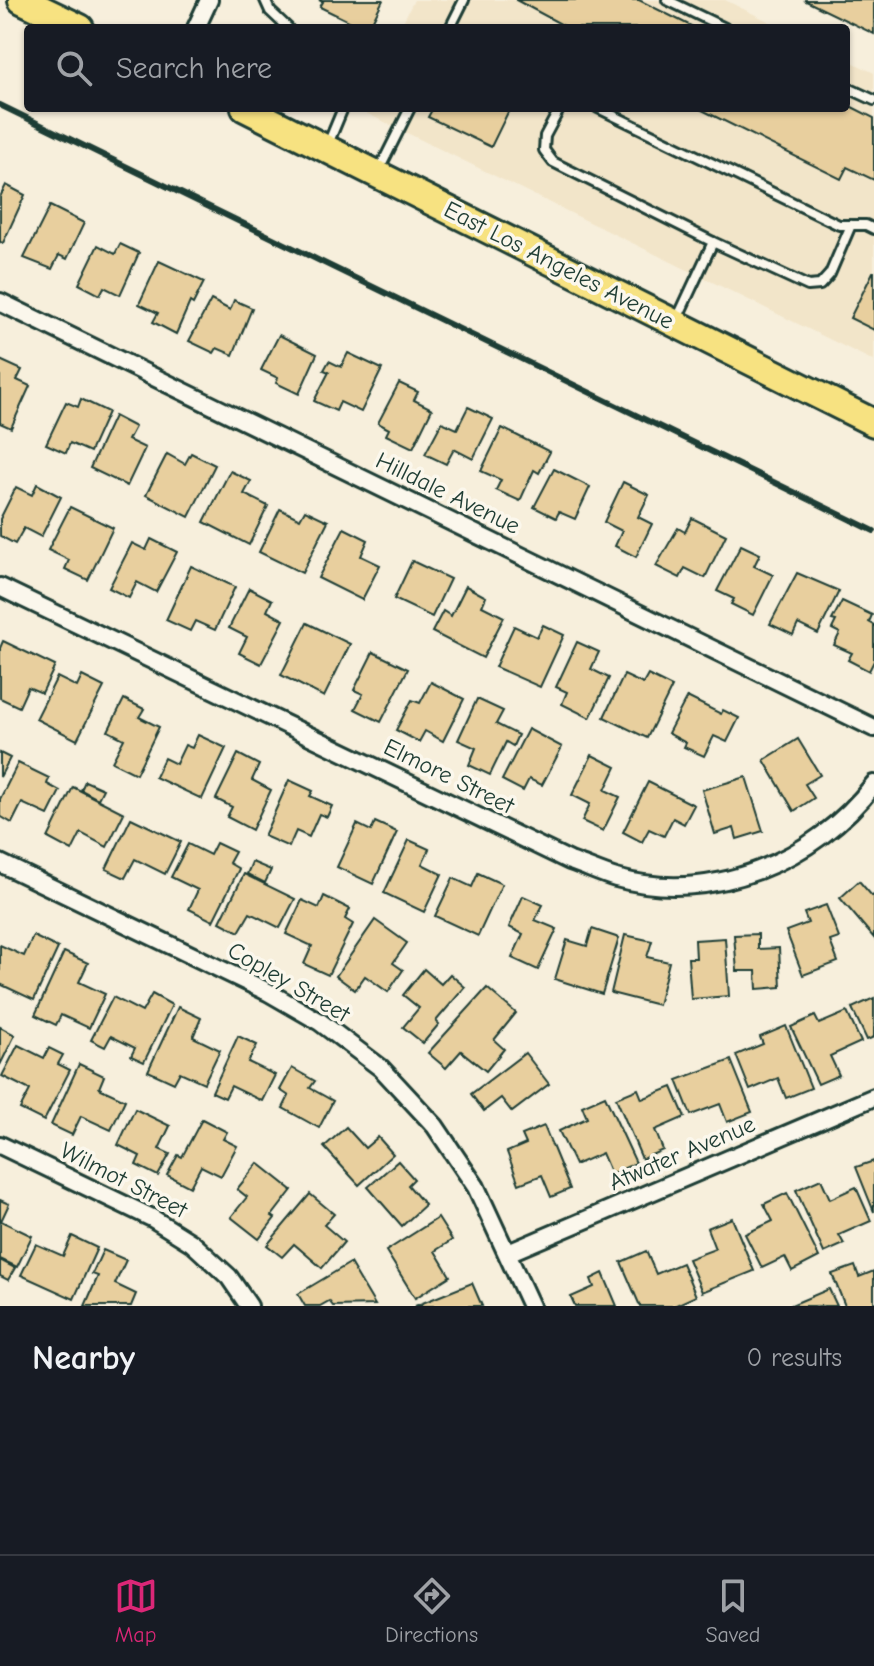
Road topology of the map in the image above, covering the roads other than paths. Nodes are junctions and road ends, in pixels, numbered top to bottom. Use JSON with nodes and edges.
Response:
{"nodes":[{"id":1,"x":22,"y":0,"type":"edge"},
{"id":2,"x":209,"y":0,"type":"edge"},
{"id":3,"x":265,"y":0,"type":"edge"},
{"id":4,"x":464,"y":0,"type":"edge"},
{"id":5,"x":667,"y":0,"type":"edge"},
{"id":6,"x":72,"y":24,"type":"edge"},
{"id":7,"x":198,"y":24,"type":"edge"},
{"id":8,"x":284,"y":24,"type":"edge"},
{"id":9,"x":452,"y":24,"type":"edge"},
{"id":10,"x":717,"y":24,"type":"edge"},
{"id":11,"x":850,"y":89,"type":"edge"},
{"id":12,"x":874,"y":100,"type":"edge"},
{"id":13,"x":253,"y":112,"type":"edge"},
{"id":14,"x":341,"y":112,"type":"edge"},
{"id":15,"x":408,"y":112,"type":"edge"},
{"id":16,"x":558,"y":112,"type":"edge"},
{"id":17,"x":606,"y":112,"type":"edge"},
{"id":18,"x":326,"y":148,"type":"junction"},
{"id":19,"x":377,"y":174,"type":"junction"},
{"id":20,"x":851,"y":225,"type":"junction"},
{"id":21,"x":874,"y":229,"type":"edge"},
{"id":22,"x":713,"y":242,"type":"junction"},
{"id":23,"x":0,"y":302,"type":"edge"},
{"id":24,"x":674,"y":323,"type":"junction"},
{"id":25,"x":874,"y":423,"type":"edge"},
{"id":26,"x":0,"y":587,"type":"edge"},
{"id":27,"x":874,"y":728,"type":"edge"},
{"id":28,"x":874,"y":784,"type":"edge"},
{"id":29,"x":0,"y":863,"type":"edge"},
{"id":30,"x":874,"y":1097,"type":"edge"},
{"id":31,"x":0,"y":1145,"type":"edge"},
{"id":32,"x":508,"y":1253,"type":"junction"},
{"id":33,"x":249,"y":1306,"type":"edge"},
{"id":34,"x":531,"y":1306,"type":"edge"}],
"edges":[{"from":1,"to":6,"type":"main road"},
{"from":2,"to":7,"type":"street"},
{"from":3,"to":8,"type":"lane"},
{"from":4,"to":9,"type":"lane"},
{"from":5,"to":10,"type":"lane"},
{"from":11,"to":12,"type":"lane"},
{"from":13,"to":18,"type":"main road","name":"East Los Angeles Avenue"},
{"from":14,"to":18,"type":"lane"},
{"from":15,"to":19,"type":"lane"},
{"from":16,"to":22,"type":"lane"},
{"from":17,"to":20,"type":"lane"},
{"from":18,"to":19,"type":"main road","name":"East Los Angeles Avenue"},
{"from":19,"to":24,"type":"main road","name":"East Los Angeles Avenue"},
{"from":20,"to":21,"type":"lane"},
{"from":20,"to":22,"type":"lane"},
{"from":22,"to":24,"type":"lane"},
{"from":23,"to":27,"type":"street","name":"Hilldale Avenue"},
{"from":24,"to":25,"type":"main road","name":"East Los Angeles Avenue"},
{"from":26,"to":28,"type":"street","name":"Elmore Street"},
{"from":29,"to":32,"type":"street","name":"Copley Street"},
{"from":30,"to":32,"type":"street","name":"Atwater Avenue"},
{"from":31,"to":33,"type":"street","name":"Wilmot Street"},
{"from":32,"to":34,"type":"street","name":"Copley Street"}]}
